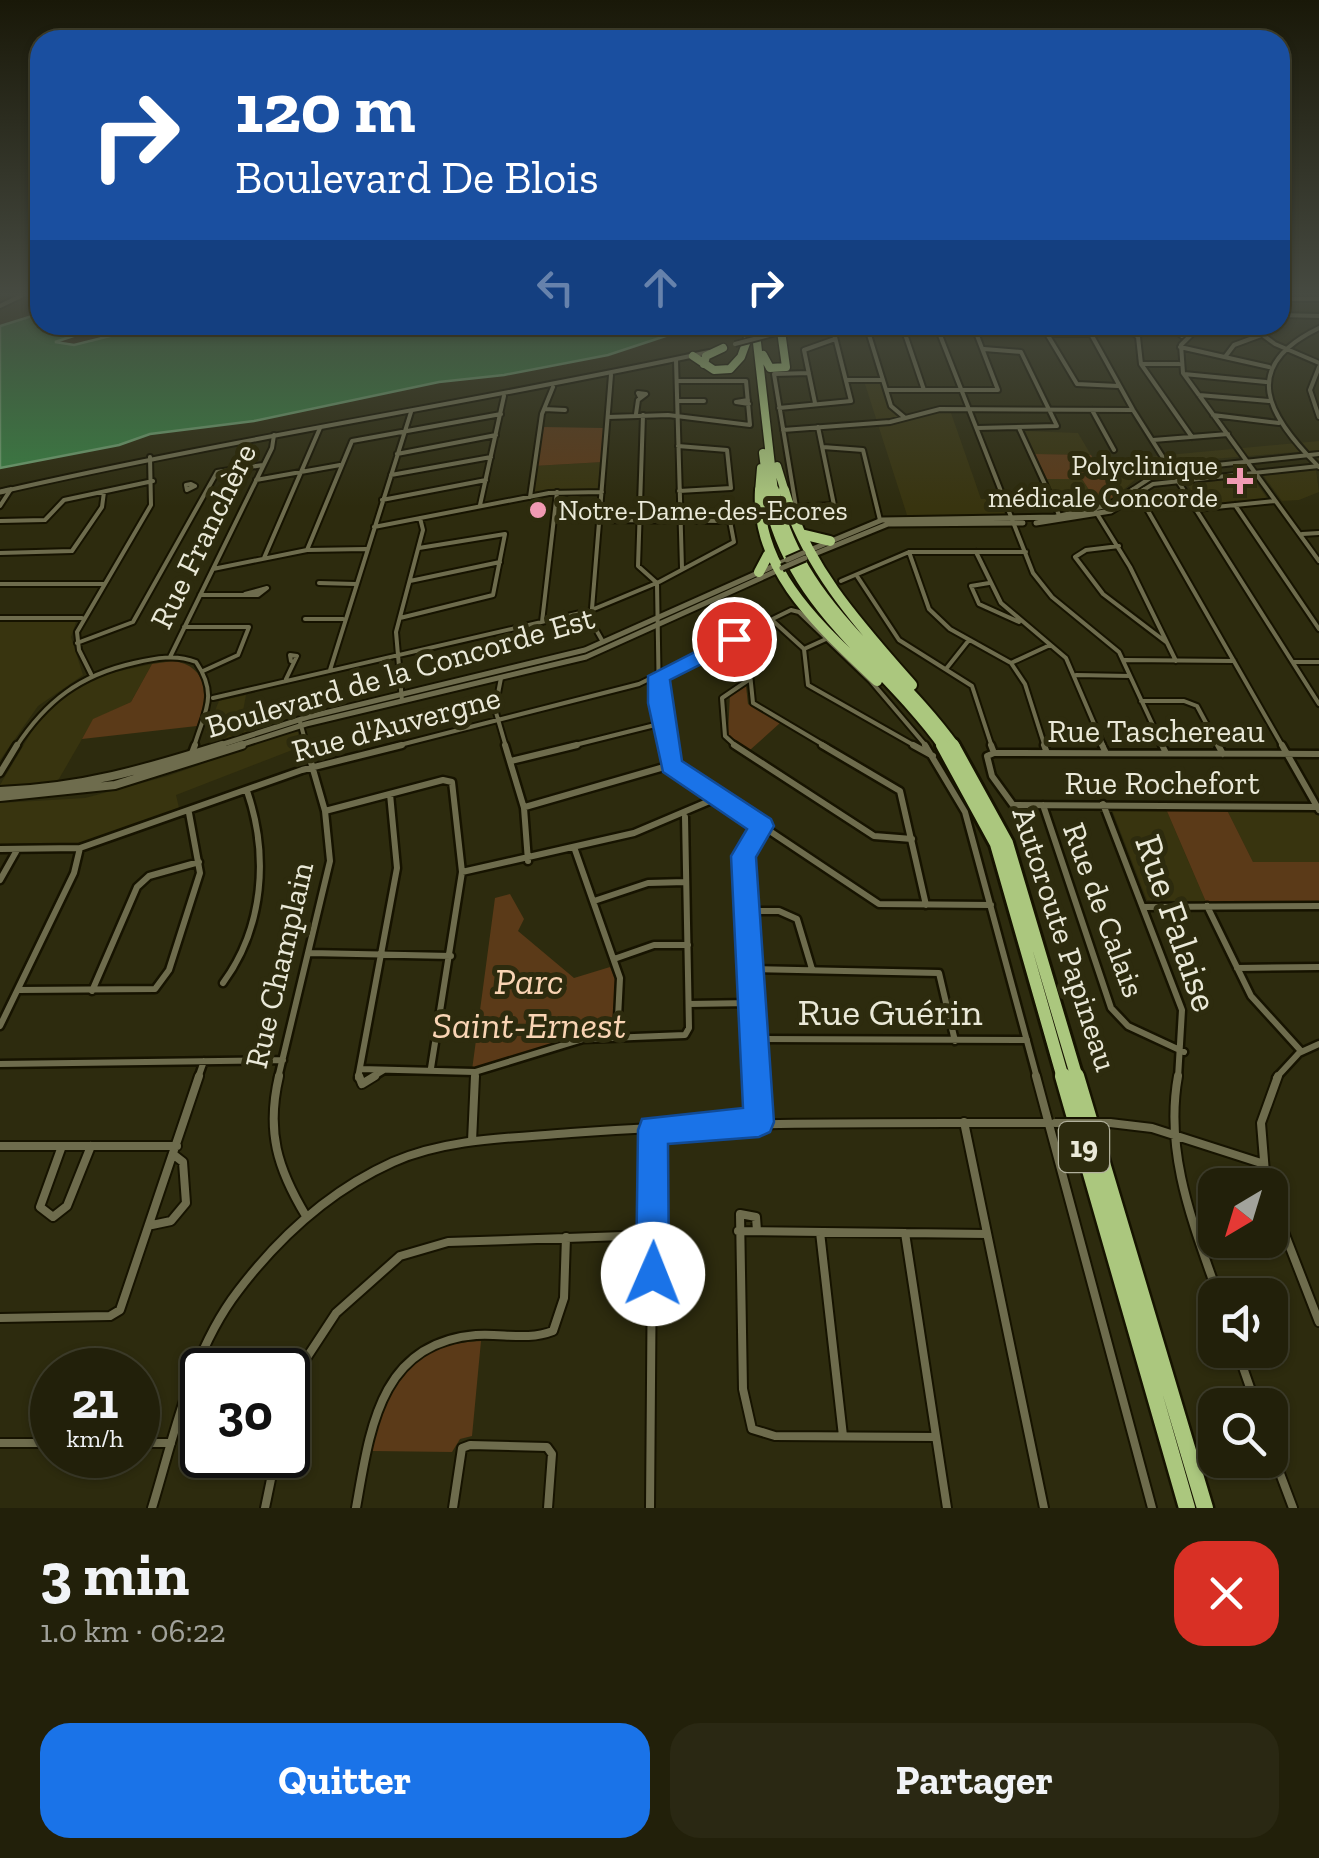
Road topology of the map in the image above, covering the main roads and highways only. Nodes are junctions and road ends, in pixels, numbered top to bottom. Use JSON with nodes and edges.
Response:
{"nodes":[{"id":1,"x":755,"y":366,"type":"edge"},
{"id":2,"x":759,"y":366,"type":"edge"},
{"id":3,"x":767,"y":454,"type":"junction"},
{"id":4,"x":801,"y":534,"type":"junction"},
{"id":5,"x":775,"y":565,"type":"junction"},
{"id":6,"x":826,"y":572,"type":"junction"},
{"id":7,"x":784,"y":584,"type":"junction"},
{"id":8,"x":941,"y":735,"type":"junction"},
{"id":9,"x":1187,"y":1508,"type":"edge"},
{"id":10,"x":1205,"y":1508,"type":"edge"}],
"edges":[{"from":1,"to":3,"type":"highway","name":"Autoroute Papineau","number":"19"},
{"from":2,"to":3,"type":"highway","name":"Autoroute Papineau","number":"19"},
{"from":3,"to":4,"type":"highway"},
{"from":3,"to":5,"type":"highway"},
{"from":3,"to":8,"type":"highway","name":"Autoroute Papineau","number":"19"},
{"from":4,"to":6,"type":"highway"},
{"from":4,"to":6,"type":"highway"},
{"from":5,"to":7,"type":"highway"},
{"from":5,"to":7,"type":"highway"},
{"from":6,"to":8,"type":"highway"},
{"from":7,"to":8,"type":"highway"},
{"from":8,"to":9,"type":"highway","name":"Autoroute Papineau","number":"19"},
{"from":8,"to":10,"type":"highway","name":"Autoroute Papineau","number":"19"}]}
